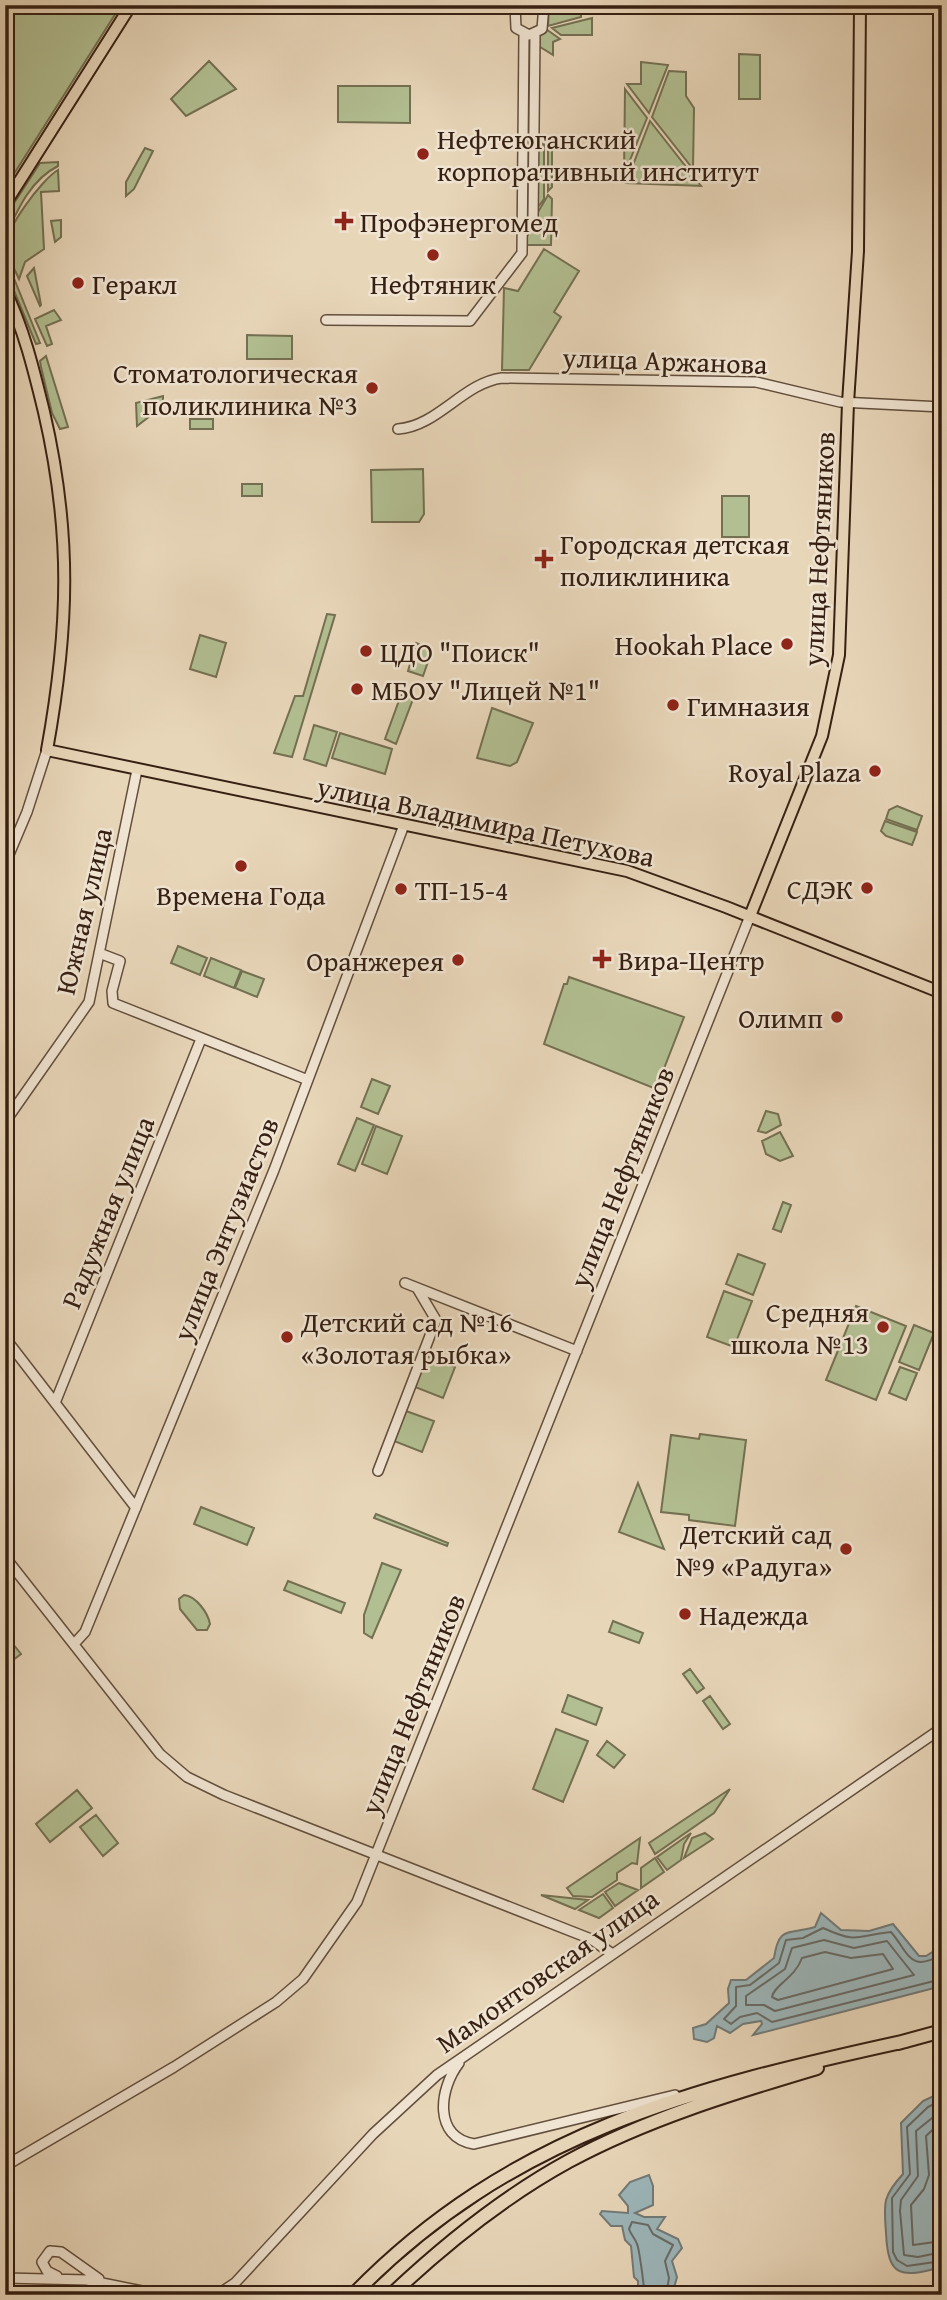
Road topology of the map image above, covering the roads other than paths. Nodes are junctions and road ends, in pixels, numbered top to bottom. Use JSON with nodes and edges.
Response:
{"nodes":[{"id":1,"x":131,"y":5,"type":"edge"},
{"id":2,"x":515,"y":5,"type":"edge"},
{"id":3,"x":544,"y":5,"type":"edge"},
{"id":4,"x":860,"y":5,"type":"edge"},
{"id":5,"x":524,"y":34,"type":"junction"},
{"id":6,"x":535,"y":34,"type":"junction"},
{"id":7,"x":5,"y":204,"type":"edge"},
{"id":8,"x":522,"y":234,"type":"junction"},
{"id":9,"x":5,"y":290,"type":"edge"},
{"id":10,"x":326,"y":320,"type":"dead end"},
{"id":11,"x":848,"y":403,"type":"junction"},
{"id":12,"x":942,"y":407,"type":"edge"},
{"id":13,"x":398,"y":429,"type":"dead end"},
{"id":14,"x":47,"y":750,"type":"junction"},
{"id":15,"x":137,"y":770,"type":"junction"},
{"id":16,"x":404,"y":825,"type":"junction"},
{"id":17,"x":5,"y":864,"type":"edge"},
{"id":18,"x":750,"y":916,"type":"junction"},
{"id":19,"x":99,"y":953,"type":"junction"},
{"id":20,"x":942,"y":993,"type":"edge"},
{"id":21,"x":201,"y":1039,"type":"junction"},
{"id":22,"x":308,"y":1080,"type":"junction"},
{"id":23,"x":5,"y":1122,"type":"edge"},
{"id":24,"x":405,"y":1283,"type":"dead end"},
{"id":25,"x":416,"y":1288,"type":"junction"},
{"id":26,"x":5,"y":1338,"type":"edge"},
{"id":27,"x":577,"y":1351,"type":"junction"},
{"id":28,"x":55,"y":1403,"type":"junction"},
{"id":29,"x":378,"y":1471,"type":"dead end"},
{"id":30,"x":136,"y":1508,"type":"junction"},
{"id":31,"x":5,"y":1557,"type":"edge"},
{"id":32,"x":74,"y":1644,"type":"junction"},
{"id":33,"x":942,"y":1728,"type":"edge"},
{"id":34,"x":376,"y":1855,"type":"junction"},
{"id":35,"x":611,"y":1954,"type":"junction"},
{"id":36,"x":942,"y":2031,"type":"edge"},
{"id":37,"x":906,"y":2041,"type":"junction"},
{"id":38,"x":469,"y":2052,"type":"junction"},
{"id":39,"x":721,"y":2084,"type":"junction"},
{"id":40,"x":5,"y":2166,"type":"edge"},
{"id":41,"x":5,"y":2278,"type":"edge"},
{"id":42,"x":65,"y":2279,"type":"junction"},
{"id":43,"x":107,"y":2283,"type":"junction"},
{"id":44,"x":162,"y":2295,"type":"edge"},
{"id":45,"x":217,"y":2295,"type":"edge"},
{"id":46,"x":353,"y":2295,"type":"edge"},
{"id":47,"x":391,"y":2295,"type":"edge"}],
"edges":[{"from":1,"to":7,"type":"main road"},
{"from":2,"to":5,"type":"street"},
{"from":3,"to":6,"type":"street"},
{"from":4,"to":11,"type":"main road","name":"улица Нефтяников"},
{"from":5,"to":6,"type":"street"},
{"from":5,"to":8,"type":"street"},
{"from":6,"to":8,"type":"street"},
{"from":8,"to":10,"type":"street"},
{"from":9,"to":14,"type":"main road"},
{"from":11,"to":12,"type":"street","name":"улица Аржанова"},
{"from":11,"to":13,"type":"street","name":"улица Аржанова"},
{"from":11,"to":18,"type":"main road","name":"улица Нефтяников"},
{"from":14,"to":15,"type":"main road","name":"улица Владимира Петухова"},
{"from":14,"to":17,"type":"street"},
{"from":15,"to":16,"type":"main road","name":"улица Владимира Петухова"},
{"from":15,"to":19,"type":"street","name":"Южная улица"},
{"from":16,"to":18,"type":"main road","name":"улица Владимира Петухова"},
{"from":16,"to":22,"type":"street","name":"улица Энтузиастов"},
{"from":18,"to":20,"type":"main road","name":"улица Владимира Петухова"},
{"from":18,"to":27,"type":"street","name":"улица Нефтяников"},
{"from":19,"to":21,"type":"street"},
{"from":19,"to":23,"type":"street","name":"Южная улица"},
{"from":21,"to":22,"type":"street"},
{"from":21,"to":28,"type":"street","name":"Радужная улица"},
{"from":22,"to":30,"type":"street","name":"улица Энтузиастов"},
{"from":24,"to":25,"type":"street"},
{"from":25,"to":27,"type":"street"},
{"from":25,"to":29,"type":"street"},
{"from":26,"to":28,"type":"street"},
{"from":27,"to":34,"type":"street","name":"улица Нефтяников"},
{"from":28,"to":30,"type":"street"},
{"from":30,"to":32,"type":"street","name":"улица Энтузиастов"},
{"from":31,"to":32,"type":"street"},
{"from":32,"to":34,"type":"street"},
{"from":33,"to":35,"type":"street","name":"Мамонтовская улица"},
{"from":34,"to":35,"type":"street"},
{"from":34,"to":40,"type":"street","name":"улица Нефтяников"},
{"from":35,"to":38,"type":"street","name":"Мамонтовская улица"},
{"from":36,"to":37,"type":"highway"},
{"from":37,"to":39,"type":"highway"},
{"from":37,"to":47,"type":"highway"},
{"from":38,"to":39,"type":"street"},
{"from":38,"to":45,"type":"street","name":"Мамонтовская улица"},
{"from":39,"to":46,"type":"highway"},
{"from":41,"to":42,"type":"street"},
{"from":42,"to":43,"type":"street"},
{"from":42,"to":43,"type":"street"},
{"from":43,"to":44,"type":"street"}]}
